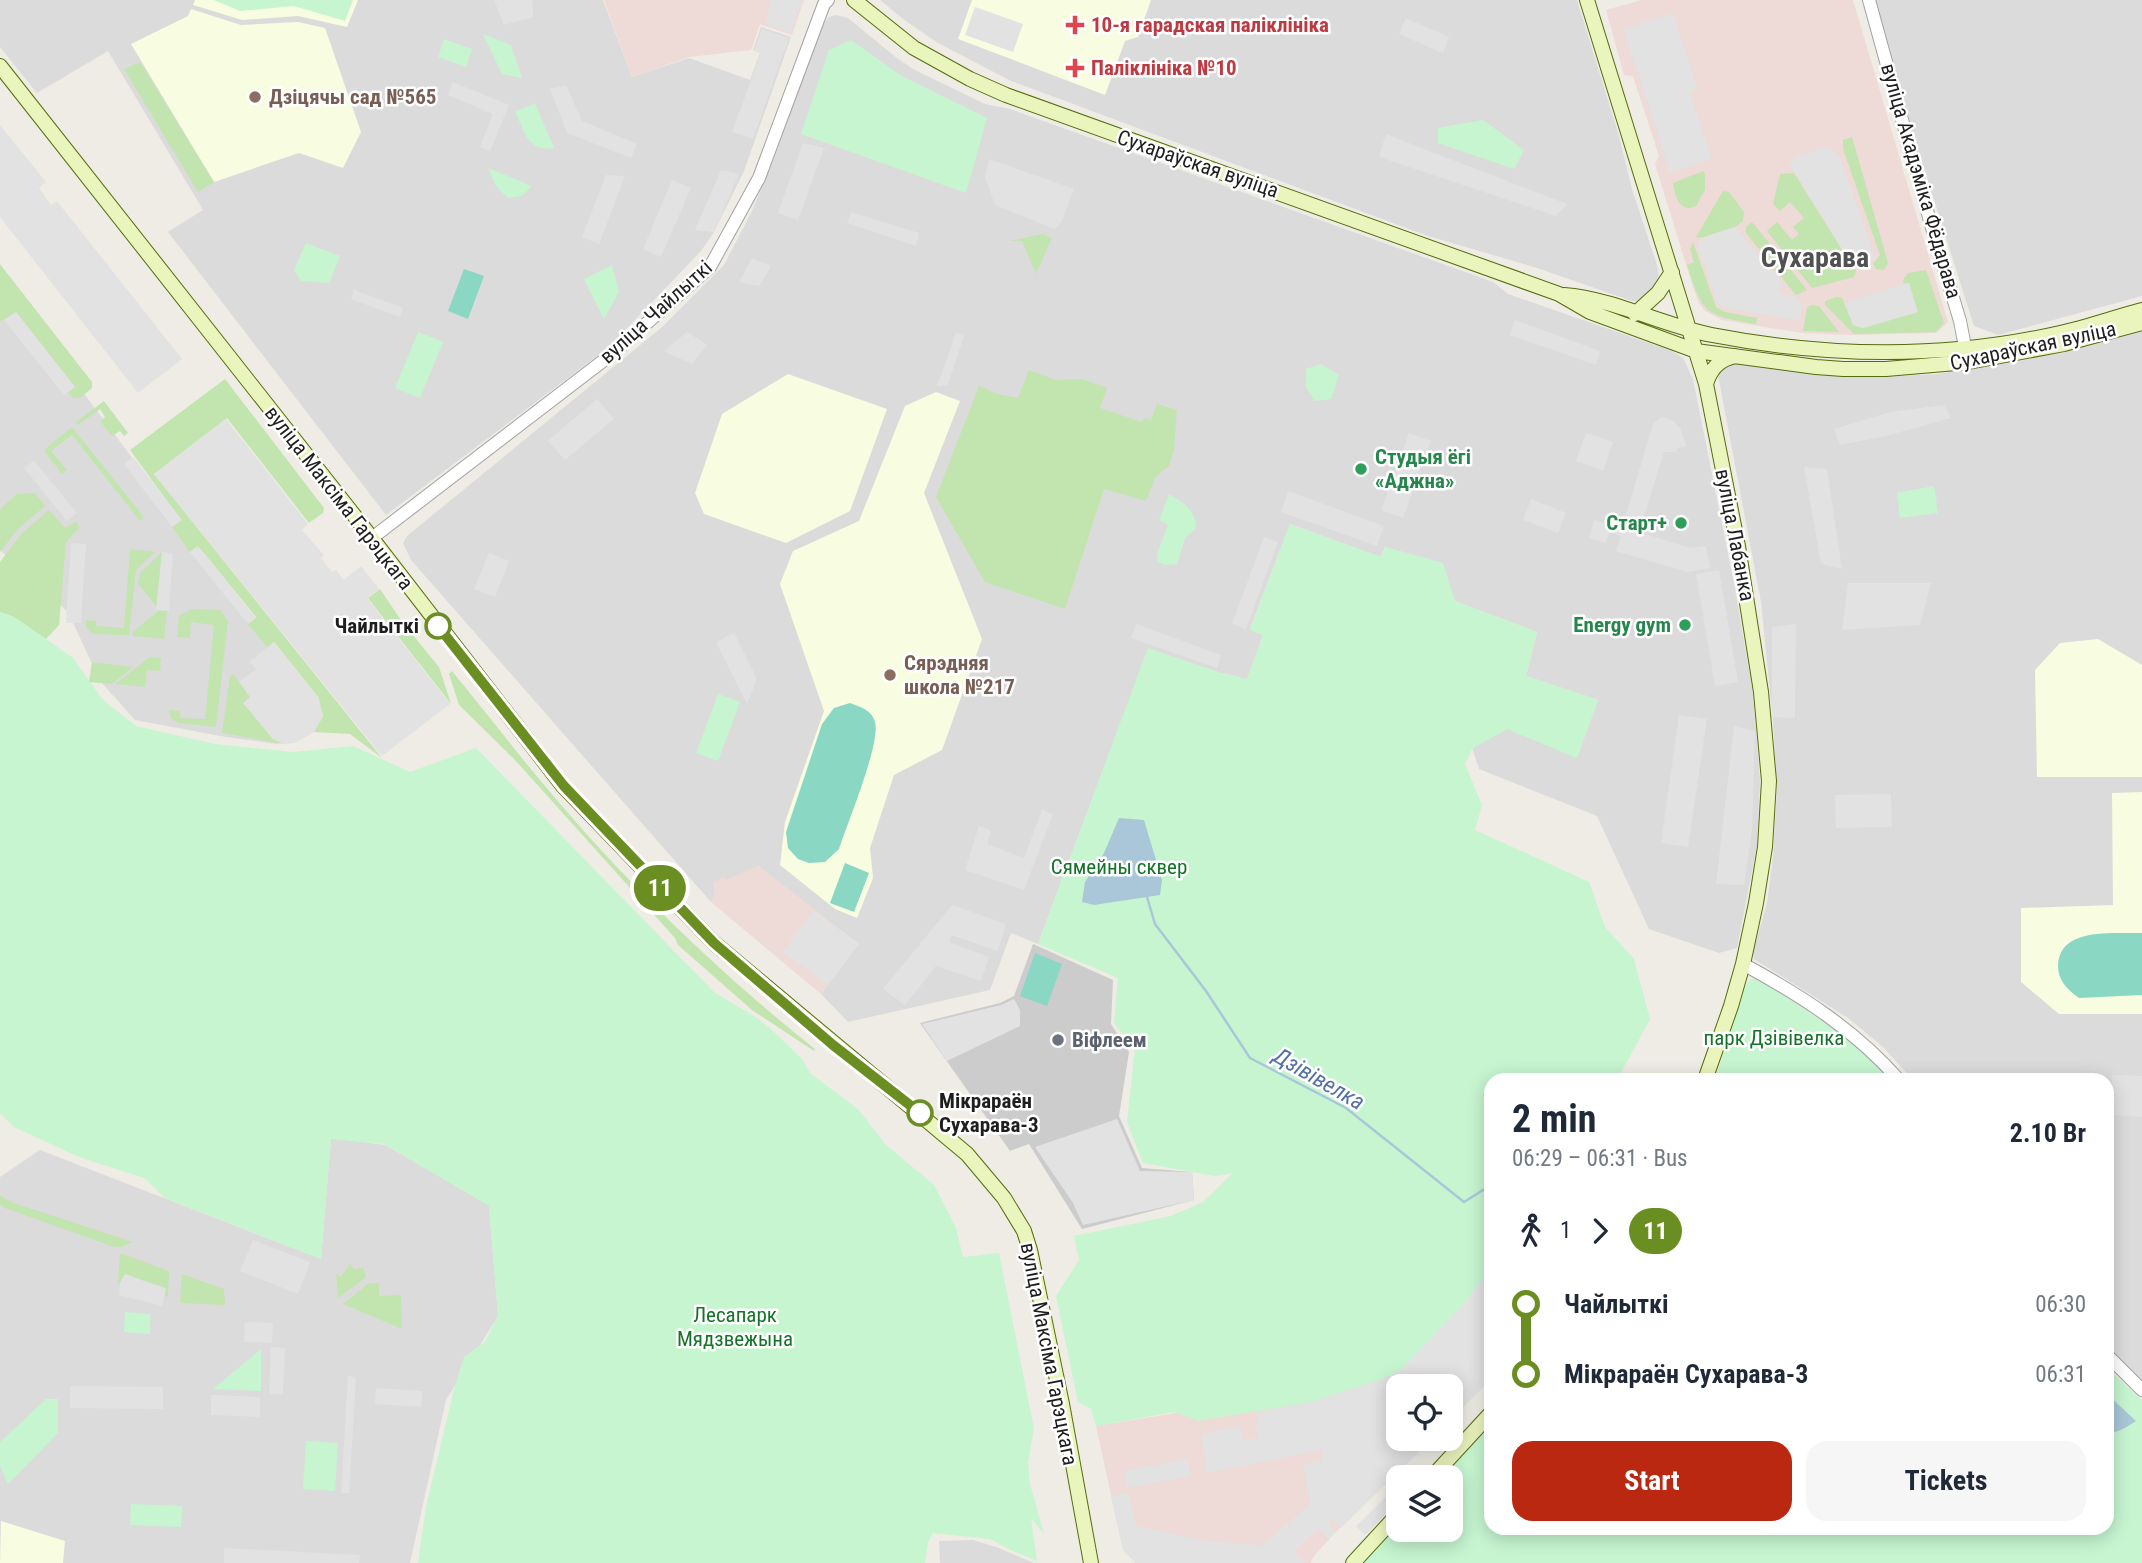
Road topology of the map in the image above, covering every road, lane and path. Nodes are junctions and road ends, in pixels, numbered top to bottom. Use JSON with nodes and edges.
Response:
{"nodes":[{"id":1,"x":828,"y":0,"type":"edge"},
{"id":2,"x":855,"y":0,"type":"edge"},
{"id":3,"x":1587,"y":0,"type":"edge"},
{"id":4,"x":1869,"y":0,"type":"edge"},
{"id":5,"x":0,"y":66,"type":"edge"},
{"id":6,"x":1672,"y":272,"type":"junction"},
{"id":7,"x":1559,"y":295,"type":"junction"},
{"id":8,"x":2142,"y":310,"type":"edge"},
{"id":9,"x":1635,"y":314,"type":"junction"},
{"id":10,"x":2142,"y":323,"type":"edge"},
{"id":11,"x":1690,"y":331,"type":"junction"},
{"id":12,"x":1965,"y":347,"type":"junction"},
{"id":13,"x":1696,"y":351,"type":"junction"},
{"id":14,"x":1735,"y":356,"type":"junction"},
{"id":15,"x":1968,"y":362,"type":"junction"},
{"id":16,"x":1706,"y":384,"type":"junction"},
{"id":17,"x":372,"y":538,"type":"junction"},
{"id":18,"x":1743,"y":964,"type":"junction"},
{"id":19,"x":1707,"y":1073,"type":"edge"},
{"id":20,"x":1893,"y":1073,"type":"edge"},
{"id":21,"x":2114,"y":1362,"type":"edge"},
{"id":22,"x":2142,"y":1390,"type":"edge"},
{"id":23,"x":1484,"y":1421,"type":"edge"},
{"id":24,"x":1443,"y":1465,"type":"edge"},
{"id":25,"x":1386,"y":1527,"type":"edge"},
{"id":26,"x":1091,"y":1563,"type":"edge"},
{"id":27,"x":1353,"y":1563,"type":"edge"}],
"edges":[{"from":1,"to":17,"type":"street","name":"вуліца Чайлыткі"},
{"from":2,"to":7,"type":"main road","name":"Сухараўская вуліца"},
{"from":3,"to":6,"type":"main road","name":"вуліца Лабанка"},
{"from":4,"to":12,"type":"street","name":"вуліца Акадэміка Фёдарава"},
{"from":5,"to":17,"type":"main road","name":"вуліца Максіма Гарэцкага"},
{"from":6,"to":9,"type":"main road"},
{"from":6,"to":11,"type":"main road","name":"вуліца Лабанка"},
{"from":7,"to":9,"type":"main road","name":"Сухараўская вуліца"},
{"from":7,"to":13,"type":"main road","name":"Сухараўская вуліца"},
{"from":8,"to":12,"type":"main road","name":"Сухараўская вуліца"},
{"from":9,"to":11,"type":"main road","name":"Сухараўская вуліца"},
{"from":10,"to":15,"type":"main road","name":"Сухараўская вуліца"},
{"from":11,"to":12,"type":"main road","name":"Сухараўская вуліца"},
{"from":11,"to":13,"type":"main road","name":"вуліца Лабанка"},
{"from":12,"to":15,"type":"street","name":"вуліца Акадэміка Фёдарава"},
{"from":13,"to":14,"type":"main road","name":"Сухараўская вуліца"},
{"from":13,"to":16,"type":"main road","name":"вуліца Лабанка"},
{"from":14,"to":15,"type":"main road","name":"Сухараўская вуліца"},
{"from":14,"to":16,"type":"main road"},
{"from":16,"to":18,"type":"main road","name":"вуліца Лабанка"},
{"from":17,"to":26,"type":"main road","name":"вуліца Максіма Гарэцкага"},
{"from":18,"to":19,"type":"main road","name":"вуліца Лабанка"},
{"from":18,"to":20,"type":"street"},
{"from":21,"to":22,"type":"street"},
{"from":23,"to":24,"type":"main road"},
{"from":25,"to":27,"type":"main road"}]}
